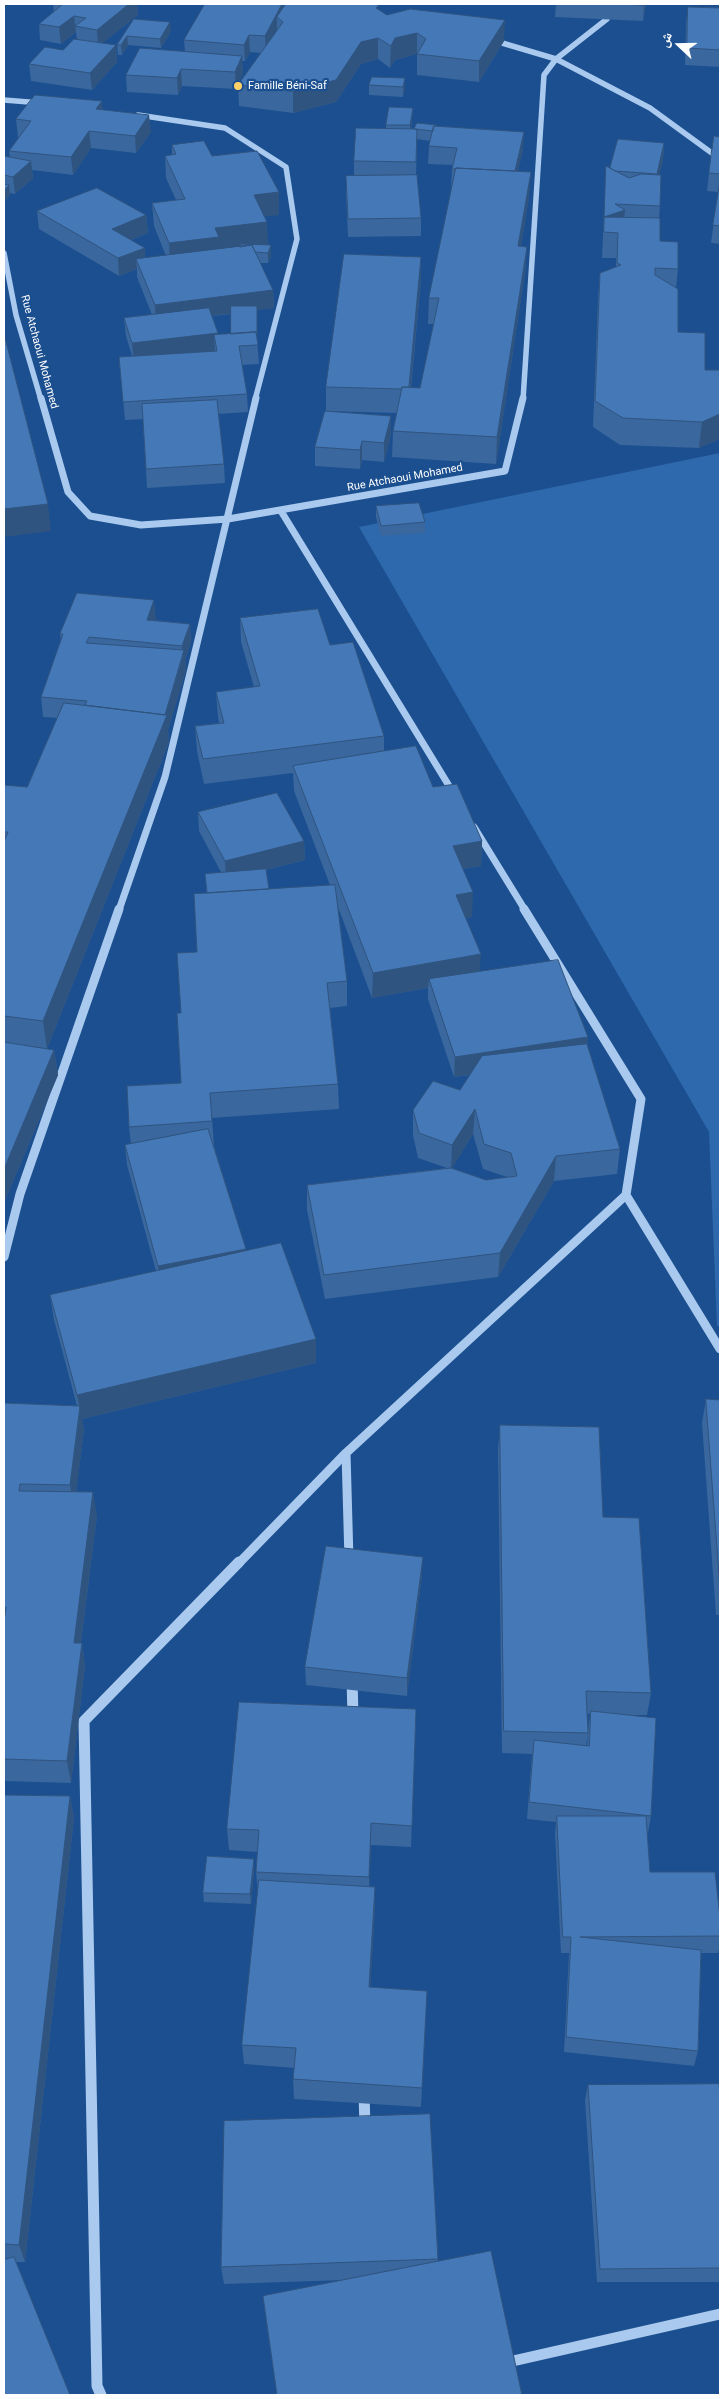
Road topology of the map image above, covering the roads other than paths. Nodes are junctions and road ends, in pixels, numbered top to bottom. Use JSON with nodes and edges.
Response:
{"nodes":[{"id":1,"x":614,"y":4,"type":"edge"},
{"id":2,"x":482,"y":38,"type":"edge"},
{"id":3,"x":556,"y":58,"type":"junction"},
{"id":4,"x":4,"y":100,"type":"edge"},
{"id":5,"x":51,"y":103,"type":"edge"},
{"id":6,"x":128,"y":114,"type":"edge"},
{"id":7,"x":720,"y":159,"type":"edge"},
{"id":8,"x":4,"y":253,"type":"edge"},
{"id":9,"x":281,"y":511,"type":"junction"},
{"id":10,"x":228,"y":519,"type":"junction"},
{"id":11,"x":458,"y":801,"type":"edge"},
{"id":12,"x":469,"y":818,"type":"edge"},
{"id":13,"x":626,"y":1194,"type":"junction"},
{"id":14,"x":4,"y":1257,"type":"edge"},
{"id":15,"x":720,"y":1349,"type":"edge"},
{"id":16,"x":346,"y":1453,"type":"junction"},
{"id":17,"x":349,"y":1572,"type":"edge"},
{"id":18,"x":352,"y":1662,"type":"edge"},
{"id":19,"x":354,"y":1732,"type":"edge"},
{"id":20,"x":364,"y":2081,"type":"edge"},
{"id":21,"x":365,"y":2141,"type":"edge"},
{"id":22,"x":720,"y":2314,"type":"edge"},
{"id":23,"x":487,"y":2367,"type":"edge"},
{"id":24,"x":101,"y":2395,"type":"edge"}],
"edges":[{"from":1,"to":3,"type":"street","name":"Rue Atchaoui Mohamed"},
{"from":2,"to":3,"type":"street"},
{"from":3,"to":7,"type":"street"},
{"from":3,"to":9,"type":"street","name":"Rue Atchaoui Mohamed"},
{"from":4,"to":5,"type":"street"},
{"from":6,"to":10,"type":"street"},
{"from":8,"to":10,"type":"street","name":"Rue Atchaoui Mohamed"},
{"from":9,"to":10,"type":"street","name":"Rue Atchaoui Mohamed"},
{"from":9,"to":11,"type":"street"},
{"from":10,"to":14,"type":"street"},
{"from":12,"to":13,"type":"street"},
{"from":13,"to":15,"type":"street"},
{"from":13,"to":16,"type":"street"},
{"from":16,"to":17,"type":"street"},
{"from":16,"to":24,"type":"street"},
{"from":18,"to":19,"type":"street"},
{"from":20,"to":21,"type":"street"},
{"from":22,"to":23,"type":"street"}]}
